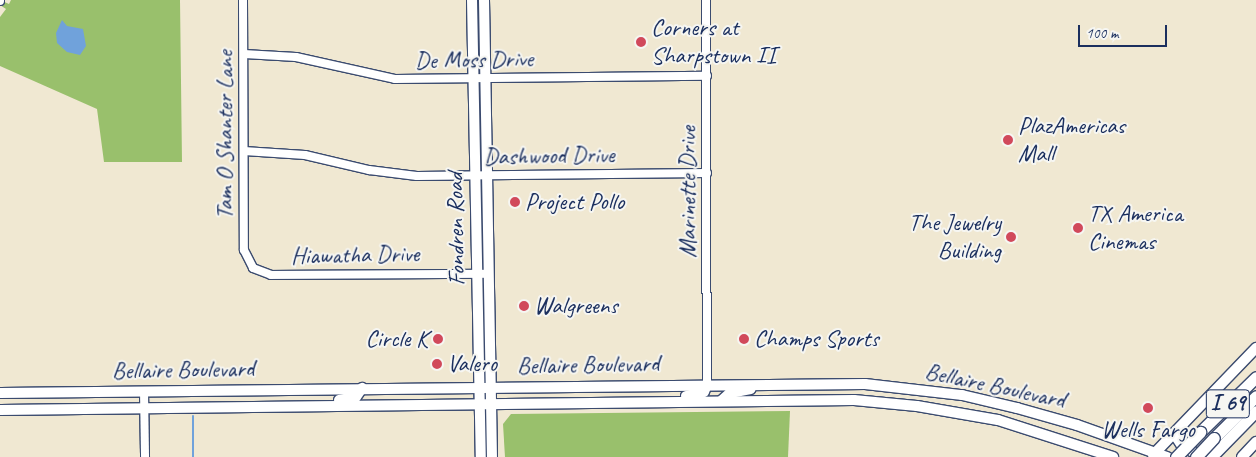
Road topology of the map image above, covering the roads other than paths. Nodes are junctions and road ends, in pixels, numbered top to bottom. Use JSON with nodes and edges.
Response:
{"nodes":[{"id":1,"x":243,"y":0,"type":"edge"},
{"id":2,"x":472,"y":0,"type":"edge"},
{"id":3,"x":484,"y":0,"type":"edge"},
{"id":4,"x":706,"y":0,"type":"edge"},
{"id":5,"x":244,"y":54,"type":"junction"},
{"id":6,"x":706,"y":76,"type":"junction"},
{"id":7,"x":474,"y":79,"type":"junction"},
{"id":8,"x":486,"y":79,"type":"junction"},
{"id":9,"x":244,"y":151,"type":"junction"},
{"id":10,"x":707,"y":173,"type":"junction"},
{"id":11,"x":476,"y":176,"type":"junction"},
{"id":12,"x":487,"y":176,"type":"junction"},
{"id":13,"x":253,"y":268,"type":"joint"},
{"id":14,"x":477,"y":273,"type":"junction"},
{"id":15,"x":489,"y":274,"type":"junction"},
{"id":16,"x":1256,"y":348,"type":"edge"},
{"id":17,"x":1256,"y":377,"type":"edge"},
{"id":18,"x":763,"y":383,"type":"junction"},
{"id":19,"x":707,"y":384,"type":"junction"},
{"id":20,"x":478,"y":386,"type":"junction"},
{"id":21,"x":489,"y":386,"type":"junction"},
{"id":22,"x":362,"y":388,"type":"junction"},
{"id":23,"x":243,"y":389,"type":"junction"},
{"id":24,"x":144,"y":391,"type":"junction"},
{"id":25,"x":0,"y":392,"type":"edge"},
{"id":26,"x":1256,"y":396,"type":"edge"},
{"id":27,"x":648,"y":402,"type":"junction"},
{"id":28,"x":721,"y":402,"type":"junction"},
{"id":29,"x":478,"y":405,"type":"junction"},
{"id":30,"x":489,"y":405,"type":"junction"},
{"id":31,"x":307,"y":407,"type":"junction"},
{"id":32,"x":244,"y":408,"type":"junction"},
{"id":33,"x":144,"y":409,"type":"junction"},
{"id":34,"x":0,"y":410,"type":"edge"},
{"id":35,"x":1256,"y":411,"type":"edge"},
{"id":36,"x":1178,"y":431,"type":"junction"},
{"id":37,"x":1220,"y":440,"type":"junction"},
{"id":38,"x":1256,"y":442,"type":"edge"},
{"id":39,"x":1153,"y":455,"type":"edge"},
{"id":40,"x":145,"y":457,"type":"edge"},
{"id":41,"x":481,"y":457,"type":"edge"},
{"id":42,"x":492,"y":457,"type":"edge"},
{"id":43,"x":1111,"y":457,"type":"edge"},
{"id":44,"x":1167,"y":457,"type":"edge"},
{"id":45,"x":1176,"y":457,"type":"edge"},
{"id":46,"x":1196,"y":457,"type":"edge"},
{"id":47,"x":1203,"y":457,"type":"edge"},
{"id":48,"x":1211,"y":457,"type":"edge"},
{"id":49,"x":1242,"y":457,"type":"edge"}],
"edges":[{"from":1,"to":5,"type":"street","name":"Tam O Shanter Lane"},
{"from":2,"to":7,"type":"main road","name":"Fondren Road"},
{"from":3,"to":8,"type":"main road","name":"Fondren Road"},
{"from":4,"to":6,"type":"street","name":"Marinette Drive"},
{"from":5,"to":7,"type":"street","name":"De Moss Drive"},
{"from":5,"to":9,"type":"street","name":"Tam O Shanter Lane"},
{"from":6,"to":8,"type":"street","name":"De Moss Drive"},
{"from":6,"to":10,"type":"street","name":"Marinette Drive"},
{"from":7,"to":8,"type":"street","name":"De Moss Drive"},
{"from":7,"to":11,"type":"main road","name":"Fondren Road"},
{"from":8,"to":12,"type":"main road","name":"Fondren Road"},
{"from":9,"to":11,"type":"street","name":"Dashwood Drive"},
{"from":9,"to":13,"type":"street","name":"Tam O Shanter Lane"},
{"from":10,"to":12,"type":"street","name":"Dashwood Drive"},
{"from":10,"to":19,"type":"street","name":"Marinette Drive"},
{"from":11,"to":12,"type":"street","name":"Dashwood Drive"},
{"from":11,"to":14,"type":"main road","name":"Fondren Road"},
{"from":12,"to":15,"type":"main road","name":"Fondren Road"},
{"from":13,"to":14,"type":"street","name":"Hiawatha Drive"},
{"from":14,"to":15,"type":"street","name":"Hiawatha Drive"},
{"from":14,"to":20,"type":"main road","name":"Fondren Road"},
{"from":15,"to":21,"type":"main road","name":"Fondren Road"},
{"from":16,"to":36,"type":"main road"},
{"from":17,"to":45,"type":"highway","number":"I 69","bridge":true},
{"from":18,"to":19,"type":"main road","name":"Bellaire Boulevard"},
{"from":18,"to":28,"type":"main road"},
{"from":18,"to":39,"type":"main road","name":"Bellaire Boulevard"},
{"from":19,"to":21,"type":"main road","name":"Bellaire Boulevard"},
{"from":19,"to":27,"type":"main road"},
{"from":20,"to":21,"type":"main road","name":"Bellaire Boulevard"},
{"from":20,"to":22,"type":"main road","name":"Bellaire Boulevard"},
{"from":20,"to":29,"type":"main road","name":"Fondren Road"},
{"from":21,"to":30,"type":"main road","name":"Fondren Road"},
{"from":22,"to":23,"type":"main road","name":"Bellaire Boulevard"},
{"from":22,"to":31,"type":"main road"},
{"from":23,"to":24,"type":"main road","name":"Bellaire Boulevard"},
{"from":23,"to":32,"type":"main road"},
{"from":24,"to":25,"type":"main road","name":"Bellaire Boulevard"},
{"from":24,"to":33,"type":"street"},
{"from":26,"to":37,"type":"highway"},
{"from":27,"to":28,"type":"main road","name":"Bellaire Boulevard"},
{"from":27,"to":30,"type":"main road","name":"Bellaire Boulevard"},
{"from":28,"to":43,"type":"main road","name":"Bellaire Boulevard"},
{"from":29,"to":30,"type":"main road","name":"Bellaire Boulevard"},
{"from":29,"to":31,"type":"main road","name":"Bellaire Boulevard"},
{"from":29,"to":41,"type":"main road","name":"Fondren Road"},
{"from":30,"to":42,"type":"main road","name":"Fondren Road"},
{"from":31,"to":32,"type":"main road","name":"Bellaire Boulevard"},
{"from":32,"to":33,"type":"main road","name":"Bellaire Boulevard"},
{"from":33,"to":34,"type":"main road","name":"Bellaire Boulevard"},
{"from":33,"to":40,"type":"street"},
{"from":35,"to":37,"type":"highway","number":"I 69"},
{"from":36,"to":39,"type":"main road"},
{"from":36,"to":47,"type":"main road"},
{"from":37,"to":46,"type":"highway","bridge":true},
{"from":37,"to":48,"type":"highway","number":"I 69"},
{"from":38,"to":49,"type":"main road"},
{"from":39,"to":44,"type":"main road","name":"Bellaire Boulevard"}]}
